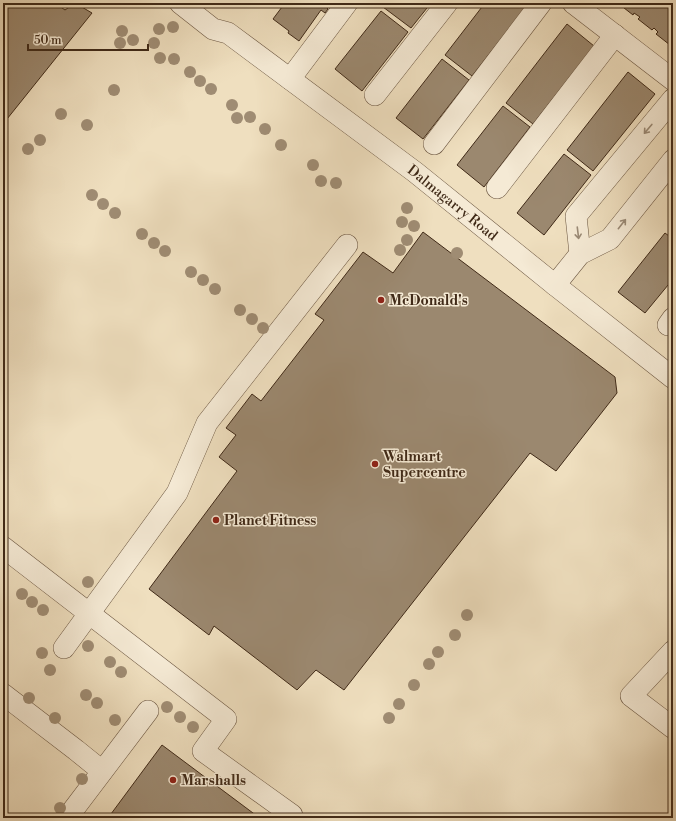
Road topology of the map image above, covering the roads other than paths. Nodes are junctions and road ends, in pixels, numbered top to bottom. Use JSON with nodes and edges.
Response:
{"nodes":[{"id":1,"x":180,"y":3,"type":"edge"},
{"id":2,"x":201,"y":3,"type":"edge"},
{"id":3,"x":347,"y":3,"type":"edge"},
{"id":4,"x":447,"y":3,"type":"edge"},
{"id":5,"x":541,"y":3,"type":"edge"},
{"id":6,"x":573,"y":3,"type":"edge"},
{"id":7,"x":228,"y":33,"type":"junction"},
{"id":8,"x":615,"y":35,"type":"junction"},
{"id":9,"x":290,"y":79,"type":"junction"},
{"id":10,"x":673,"y":80,"type":"edge"},
{"id":11,"x":375,"y":95,"type":"dead end"},
{"id":12,"x":673,"y":98,"type":"edge"},
{"id":13,"x":434,"y":144,"type":"dead end"},
{"id":14,"x":673,"y":160,"type":"edge"},
{"id":15,"x":497,"y":188,"type":"dead end"},
{"id":16,"x":348,"y":245,"type":"dead end"},
{"id":17,"x":580,"y":254,"type":"junction"},
{"id":18,"x":555,"y":285,"type":"junction"},
{"id":19,"x":673,"y":378,"type":"edge"},
{"id":20,"x":3,"y":547,"type":"edge"},
{"id":21,"x":90,"y":613,"type":"junction"},
{"id":22,"x":64,"y":648,"type":"dead end"},
{"id":23,"x":673,"y":650,"type":"edge"},
{"id":24,"x":3,"y":694,"type":"edge"},
{"id":25,"x":148,"y":710,"type":"dead end"},
{"id":26,"x":673,"y":728,"type":"edge"},
{"id":27,"x":102,"y":771,"type":"junction"},
{"id":28,"x":67,"y":818,"type":"edge"},
{"id":29,"x":289,"y":818,"type":"edge"}],
"edges":[{"from":1,"to":7,"type":"street","name":"Dalmagarry Road"},
{"from":2,"to":7,"type":"street","name":"Dalmagarry Road"},
{"from":3,"to":9,"type":"street"},
{"from":4,"to":11,"type":"street"},
{"from":5,"to":13,"type":"street"},
{"from":6,"to":8,"type":"street"},
{"from":7,"to":9,"type":"street","name":"Dalmagarry Road"},
{"from":8,"to":10,"type":"street"},
{"from":8,"to":15,"type":"street"},
{"from":9,"to":18,"type":"street","name":"Dalmagarry Road"},
{"from":12,"to":17,"type":"street","one_way":true},
{"from":17,"to":14,"type":"street","one_way":true},
{"from":16,"to":21,"type":"street"},
{"from":17,"to":18,"type":"street"},
{"from":18,"to":19,"type":"street","name":"Dalmagarry Road"},
{"from":20,"to":21,"type":"street"},
{"from":21,"to":22,"type":"street"},
{"from":21,"to":29,"type":"street"},
{"from":23,"to":26,"type":"street"},
{"from":24,"to":27,"type":"street"},
{"from":25,"to":27,"type":"street"},
{"from":27,"to":28,"type":"street"}]}
